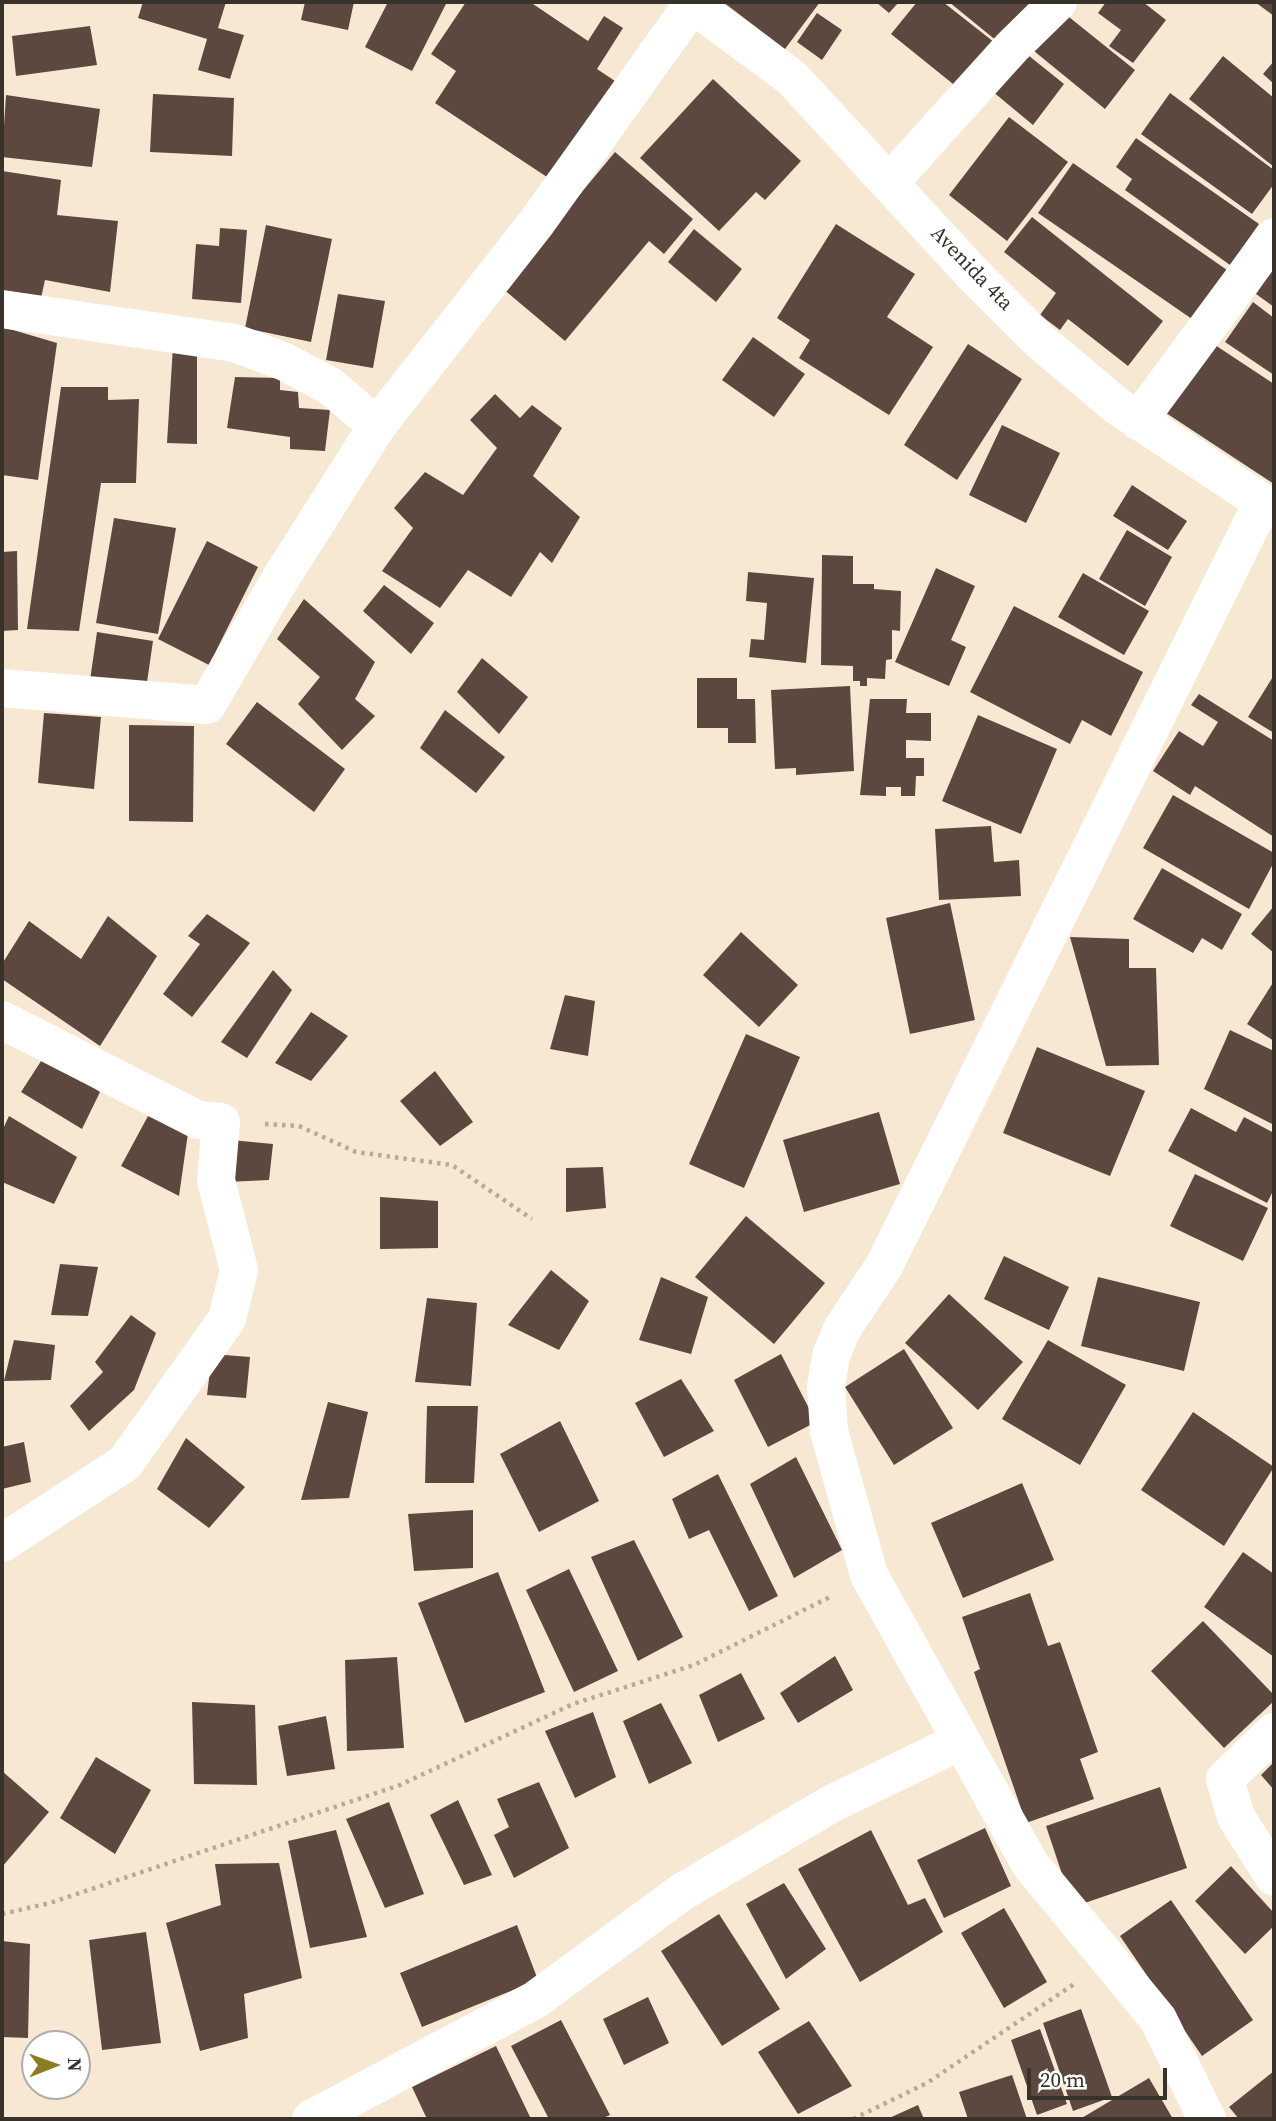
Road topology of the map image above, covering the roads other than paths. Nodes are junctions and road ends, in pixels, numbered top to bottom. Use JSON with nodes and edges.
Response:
{"nodes":[{"id":1,"x":692,"y":2,"type":"edge"},
{"id":2,"x":1058,"y":2,"type":"edge"},
{"id":3,"x":890,"y":182,"type":"junction"},
{"id":4,"x":1274,"y":237,"type":"edge"},
{"id":5,"x":2,"y":309,"type":"edge"},
{"id":6,"x":1138,"y":421,"type":"junction"},
{"id":7,"x":377,"y":426,"type":"junction"},
{"id":8,"x":1268,"y":507,"type":"edge"},
{"id":9,"x":2,"y":688,"type":"edge"},
{"id":10,"x":2,"y":1020,"type":"edge"},
{"id":11,"x":2,"y":1543,"type":"edge"},
{"id":12,"x":1274,"y":1732,"type":"edge"},
{"id":13,"x":961,"y":1741,"type":"junction"},
{"id":14,"x":1274,"y":1877,"type":"edge"},
{"id":15,"x":311,"y":2119,"type":"edge"},
{"id":16,"x":1207,"y":2119,"type":"edge"}],
"edges":[{"from":1,"to":3,"type":"street","name":"Avenida 4ta"},
{"from":1,"to":7,"type":"street"},
{"from":2,"to":3,"type":"street"},
{"from":3,"to":6,"type":"street","name":"Avenida 4ta"},
{"from":4,"to":6,"type":"street"},
{"from":5,"to":7,"type":"street"},
{"from":6,"to":8,"type":"street","name":"Avenida 4ta"},
{"from":7,"to":9,"type":"street"},
{"from":8,"to":13,"type":"street"},
{"from":10,"to":11,"type":"street"},
{"from":12,"to":14,"type":"street"},
{"from":13,"to":15,"type":"street"},
{"from":13,"to":16,"type":"street"}]}
